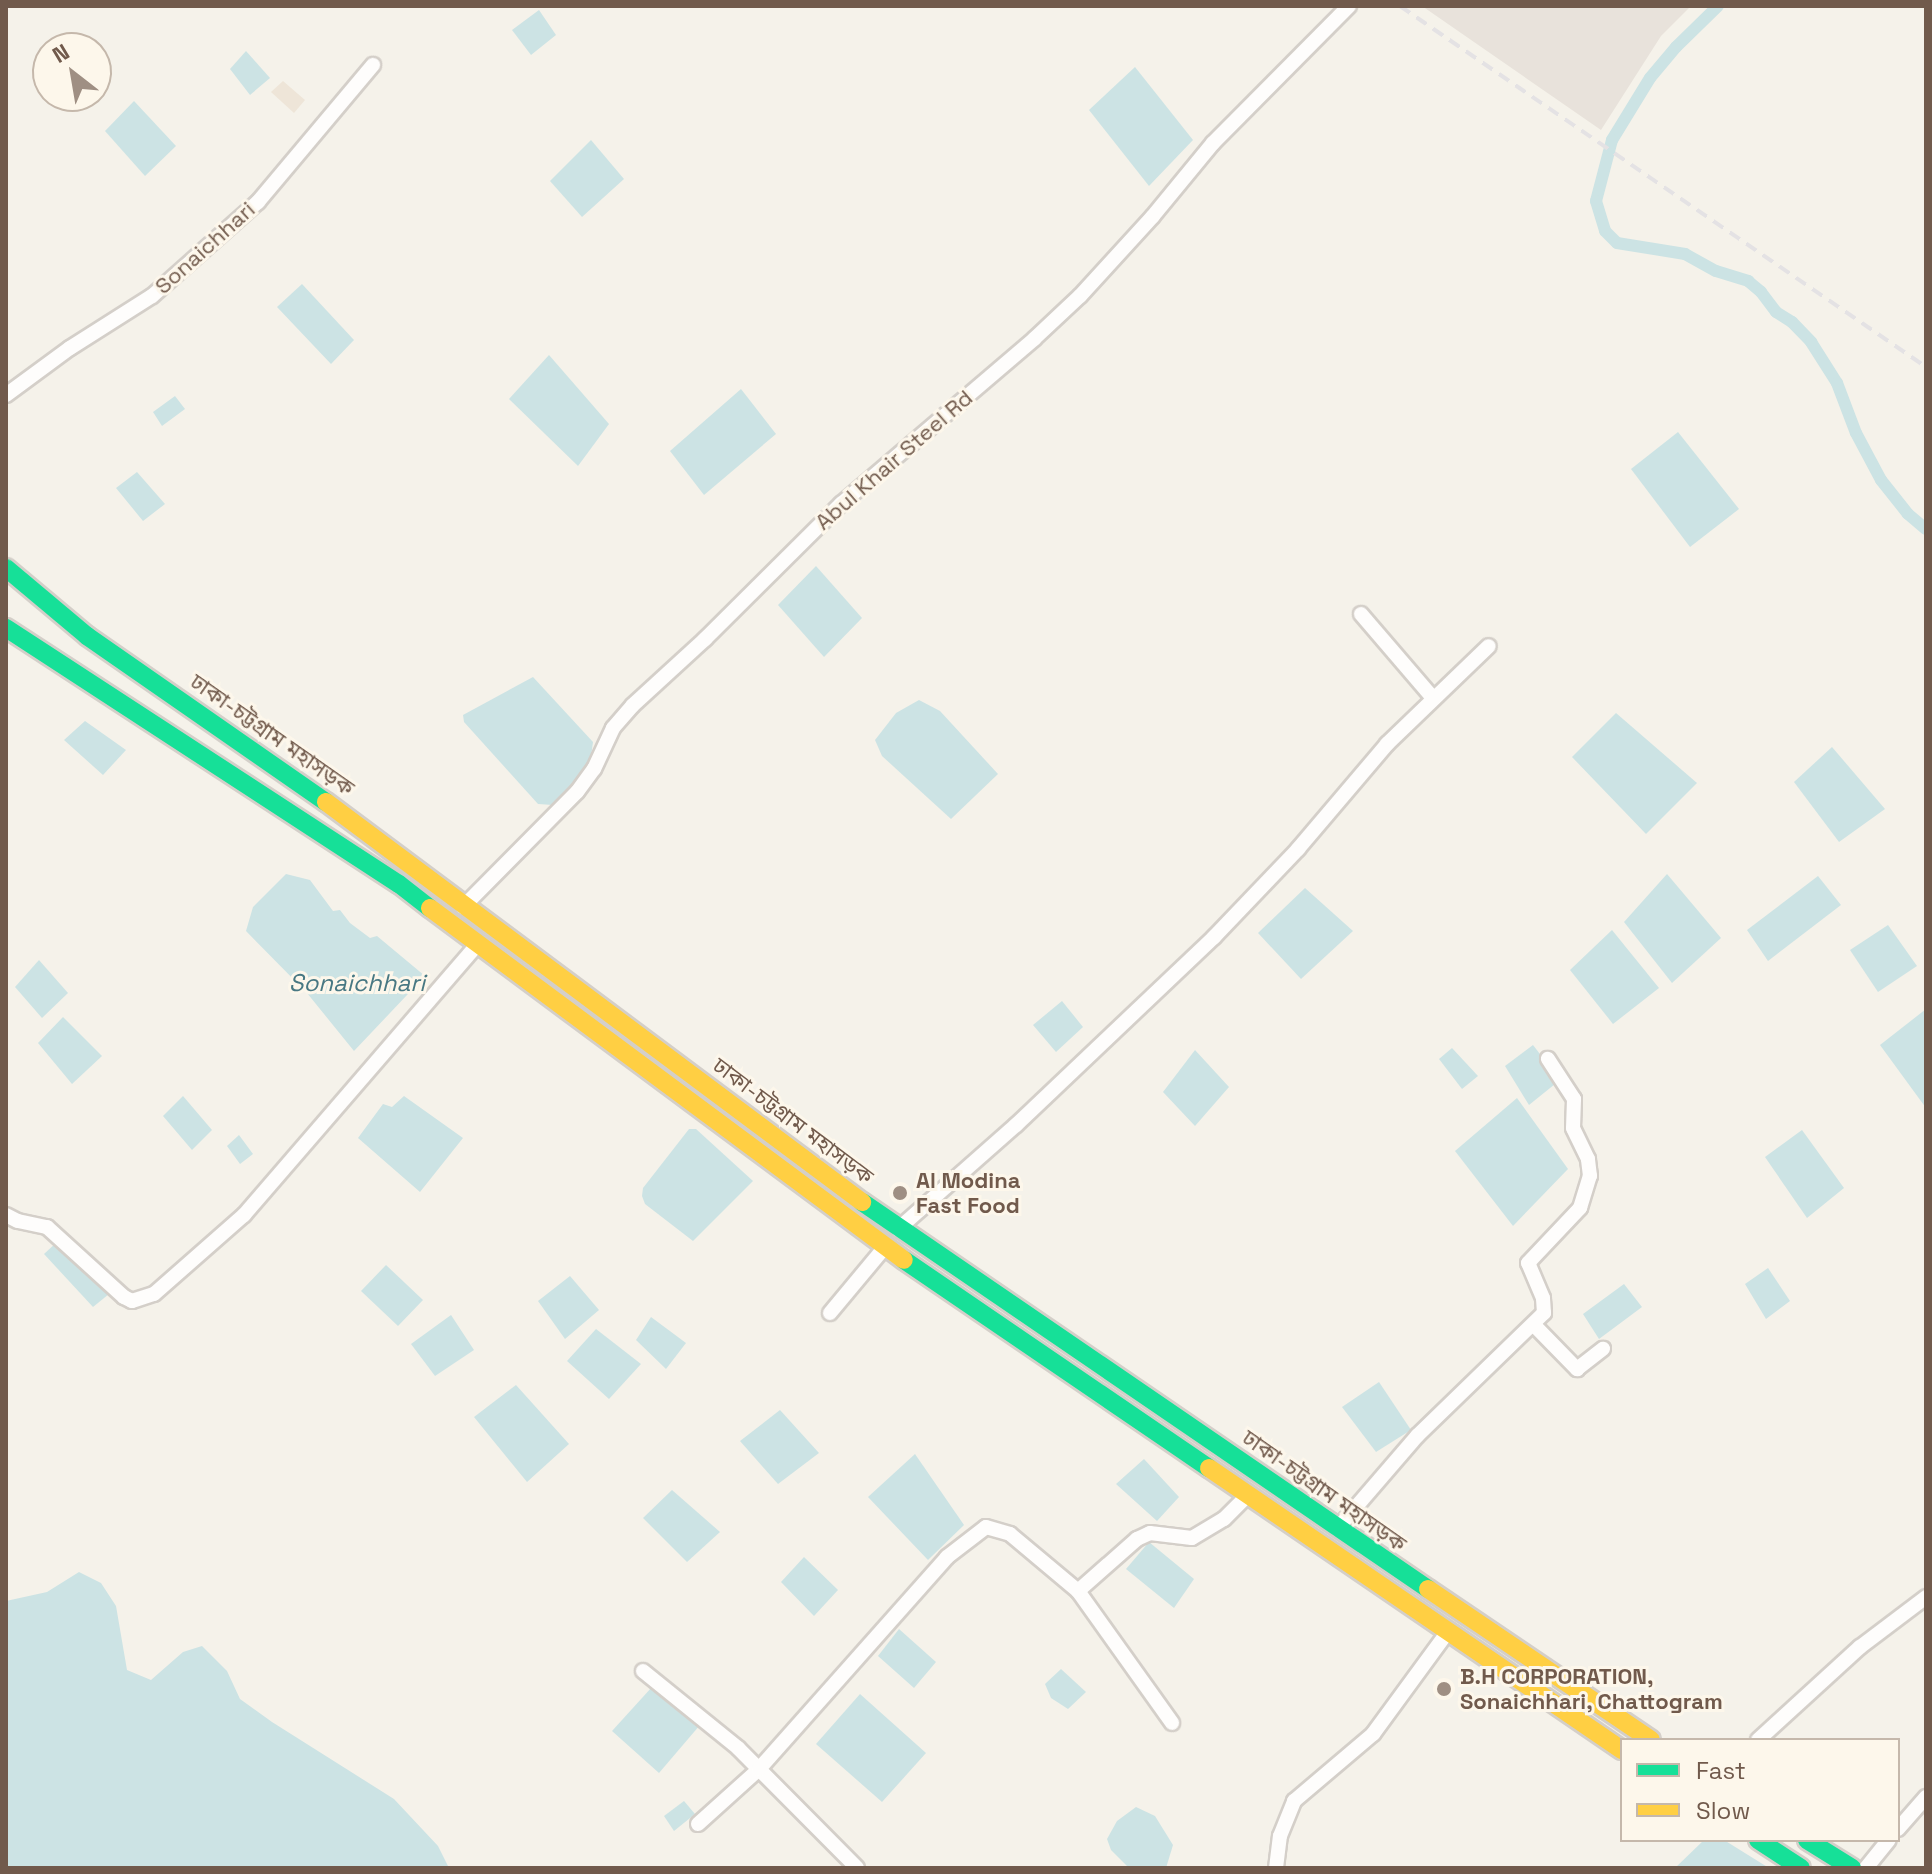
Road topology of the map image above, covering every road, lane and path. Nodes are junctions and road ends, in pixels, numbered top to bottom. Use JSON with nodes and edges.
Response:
{"nodes":[{"id":1,"x":1349,"y":6,"type":"edge"},
{"id":2,"x":373,"y":65,"type":"dead end"},
{"id":3,"x":6,"y":395,"type":"edge"},
{"id":4,"x":6,"y":568,"type":"edge"},
{"id":5,"x":1361,"y":614,"type":"dead end"},
{"id":6,"x":6,"y":628,"type":"edge"},
{"id":7,"x":1489,"y":646,"type":"dead end"},
{"id":8,"x":1433,"y":698,"type":"junction"},
{"id":9,"x":337,"y":809,"type":"junction"},
{"id":10,"x":322,"y":834,"type":"junction"},
{"id":11,"x":464,"y":905,"type":"junction"},
{"id":12,"x":451,"y":923,"type":"junction"},
{"id":13,"x":478,"y":944,"type":"junction"},
{"id":14,"x":1548,"y":1059,"type":"dead end"},
{"id":15,"x":6,"y":1215,"type":"edge"},
{"id":16,"x":898,"y":1229,"type":"junction"},
{"id":17,"x":885,"y":1247,"type":"junction"},
{"id":18,"x":830,"y":1313,"type":"dead end"},
{"id":19,"x":1534,"y":1325,"type":"junction"},
{"id":20,"x":1603,"y":1349,"type":"dead end"},
{"id":21,"x":1247,"y":1496,"type":"junction"},
{"id":22,"x":1337,"y":1529,"type":"junction"},
{"id":23,"x":1078,"y":1591,"type":"junction"},
{"id":24,"x":1926,"y":1597,"type":"edge"},
{"id":25,"x":1447,"y":1633,"type":"junction"},
{"id":26,"x":643,"y":1671,"type":"dead end"},
{"id":27,"x":1172,"y":1723,"type":"dead end"},
{"id":28,"x":1648,"y":1738,"type":"edge"},
{"id":29,"x":1760,"y":1738,"type":"edge"},
{"id":30,"x":1620,"y":1749,"type":"edge"},
{"id":31,"x":759,"y":1769,"type":"junction"},
{"id":32,"x":1924,"y":1802,"type":"edge"},
{"id":33,"x":698,"y":1824,"type":"dead end"},
{"id":34,"x":1900,"y":1827,"type":"edge"},
{"id":35,"x":1761,"y":1842,"type":"edge"},
{"id":36,"x":1810,"y":1842,"type":"edge"},
{"id":37,"x":1887,"y":1842,"type":"edge"},
{"id":38,"x":857,"y":1868,"type":"edge"},
{"id":39,"x":1276,"y":1868,"type":"edge"},
{"id":40,"x":1801,"y":1868,"type":"edge"},
{"id":41,"x":1852,"y":1868,"type":"edge"},
{"id":42,"x":1866,"y":1868,"type":"edge"}],
"edges":[{"from":1,"to":11,"type":"street","name":"Abul Khair Steel Rd"},
{"from":2,"to":3,"type":"street","name":"Sonaichhari"},
{"from":4,"to":9,"type":"highway","name":"ঢাকা-চট্টগ্রাম মহাসড়ক"},
{"from":5,"to":8,"type":"street"},
{"from":6,"to":10,"type":"highway","name":"ঢাকা-চট্টগ্রাম মহাসড়ক"},
{"from":7,"to":8,"type":"street"},
{"from":8,"to":16,"type":"street"},
{"from":9,"to":10,"type":"highway"},
{"from":9,"to":11,"type":"highway","name":"ঢাকা-চট্টগ্রাম মহাসড়ক"},
{"from":10,"to":12,"type":"highway","name":"ঢাকা-চট্টগ্রাম মহাসড়ক"},
{"from":11,"to":12,"type":"street","name":"Abul Khair Steel Rd"},
{"from":11,"to":16,"type":"highway","name":"ঢাকা-চট্টগ্রাম মহাসড়ক"},
{"from":12,"to":13,"type":"highway","name":"ঢাকা-চট্টগ্রাম মহাসড়ক"},
{"from":13,"to":15,"type":"street"},
{"from":13,"to":17,"type":"highway","name":"ঢাকা-চট্টগ্রাম মহাসড়ক"},
{"from":14,"to":19,"type":"street"},
{"from":16,"to":22,"type":"highway","name":"ঢাকা-চট্টগ্রাম মহাসড়ক"},
{"from":17,"to":18,"type":"street"},
{"from":17,"to":21,"type":"highway","name":"ঢাকা-চট্টগ্রাম মহাসড়ক"},
{"from":19,"to":20,"type":"street"},
{"from":19,"to":22,"type":"street"},
{"from":21,"to":23,"type":"street"},
{"from":21,"to":25,"type":"highway","name":"ঢাকা-চট্টগ্রাম মহাসড়ক"},
{"from":22,"to":28,"type":"highway","name":"ঢাকা-চট্টগ্রাম মহাসড়ক"},
{"from":23,"to":27,"type":"street"},
{"from":23,"to":31,"type":"street"},
{"from":24,"to":29,"type":"street"},
{"from":25,"to":30,"type":"highway","name":"ঢাকা-চট্টগ্রাম মহাসড়ক"},
{"from":25,"to":39,"type":"street"},
{"from":26,"to":31,"type":"street"},
{"from":31,"to":33,"type":"street"},
{"from":31,"to":38,"type":"street"},
{"from":32,"to":34,"type":"street"},
{"from":35,"to":40,"type":"highway"},
{"from":36,"to":41,"type":"highway"},
{"from":37,"to":42,"type":"street"}]}
